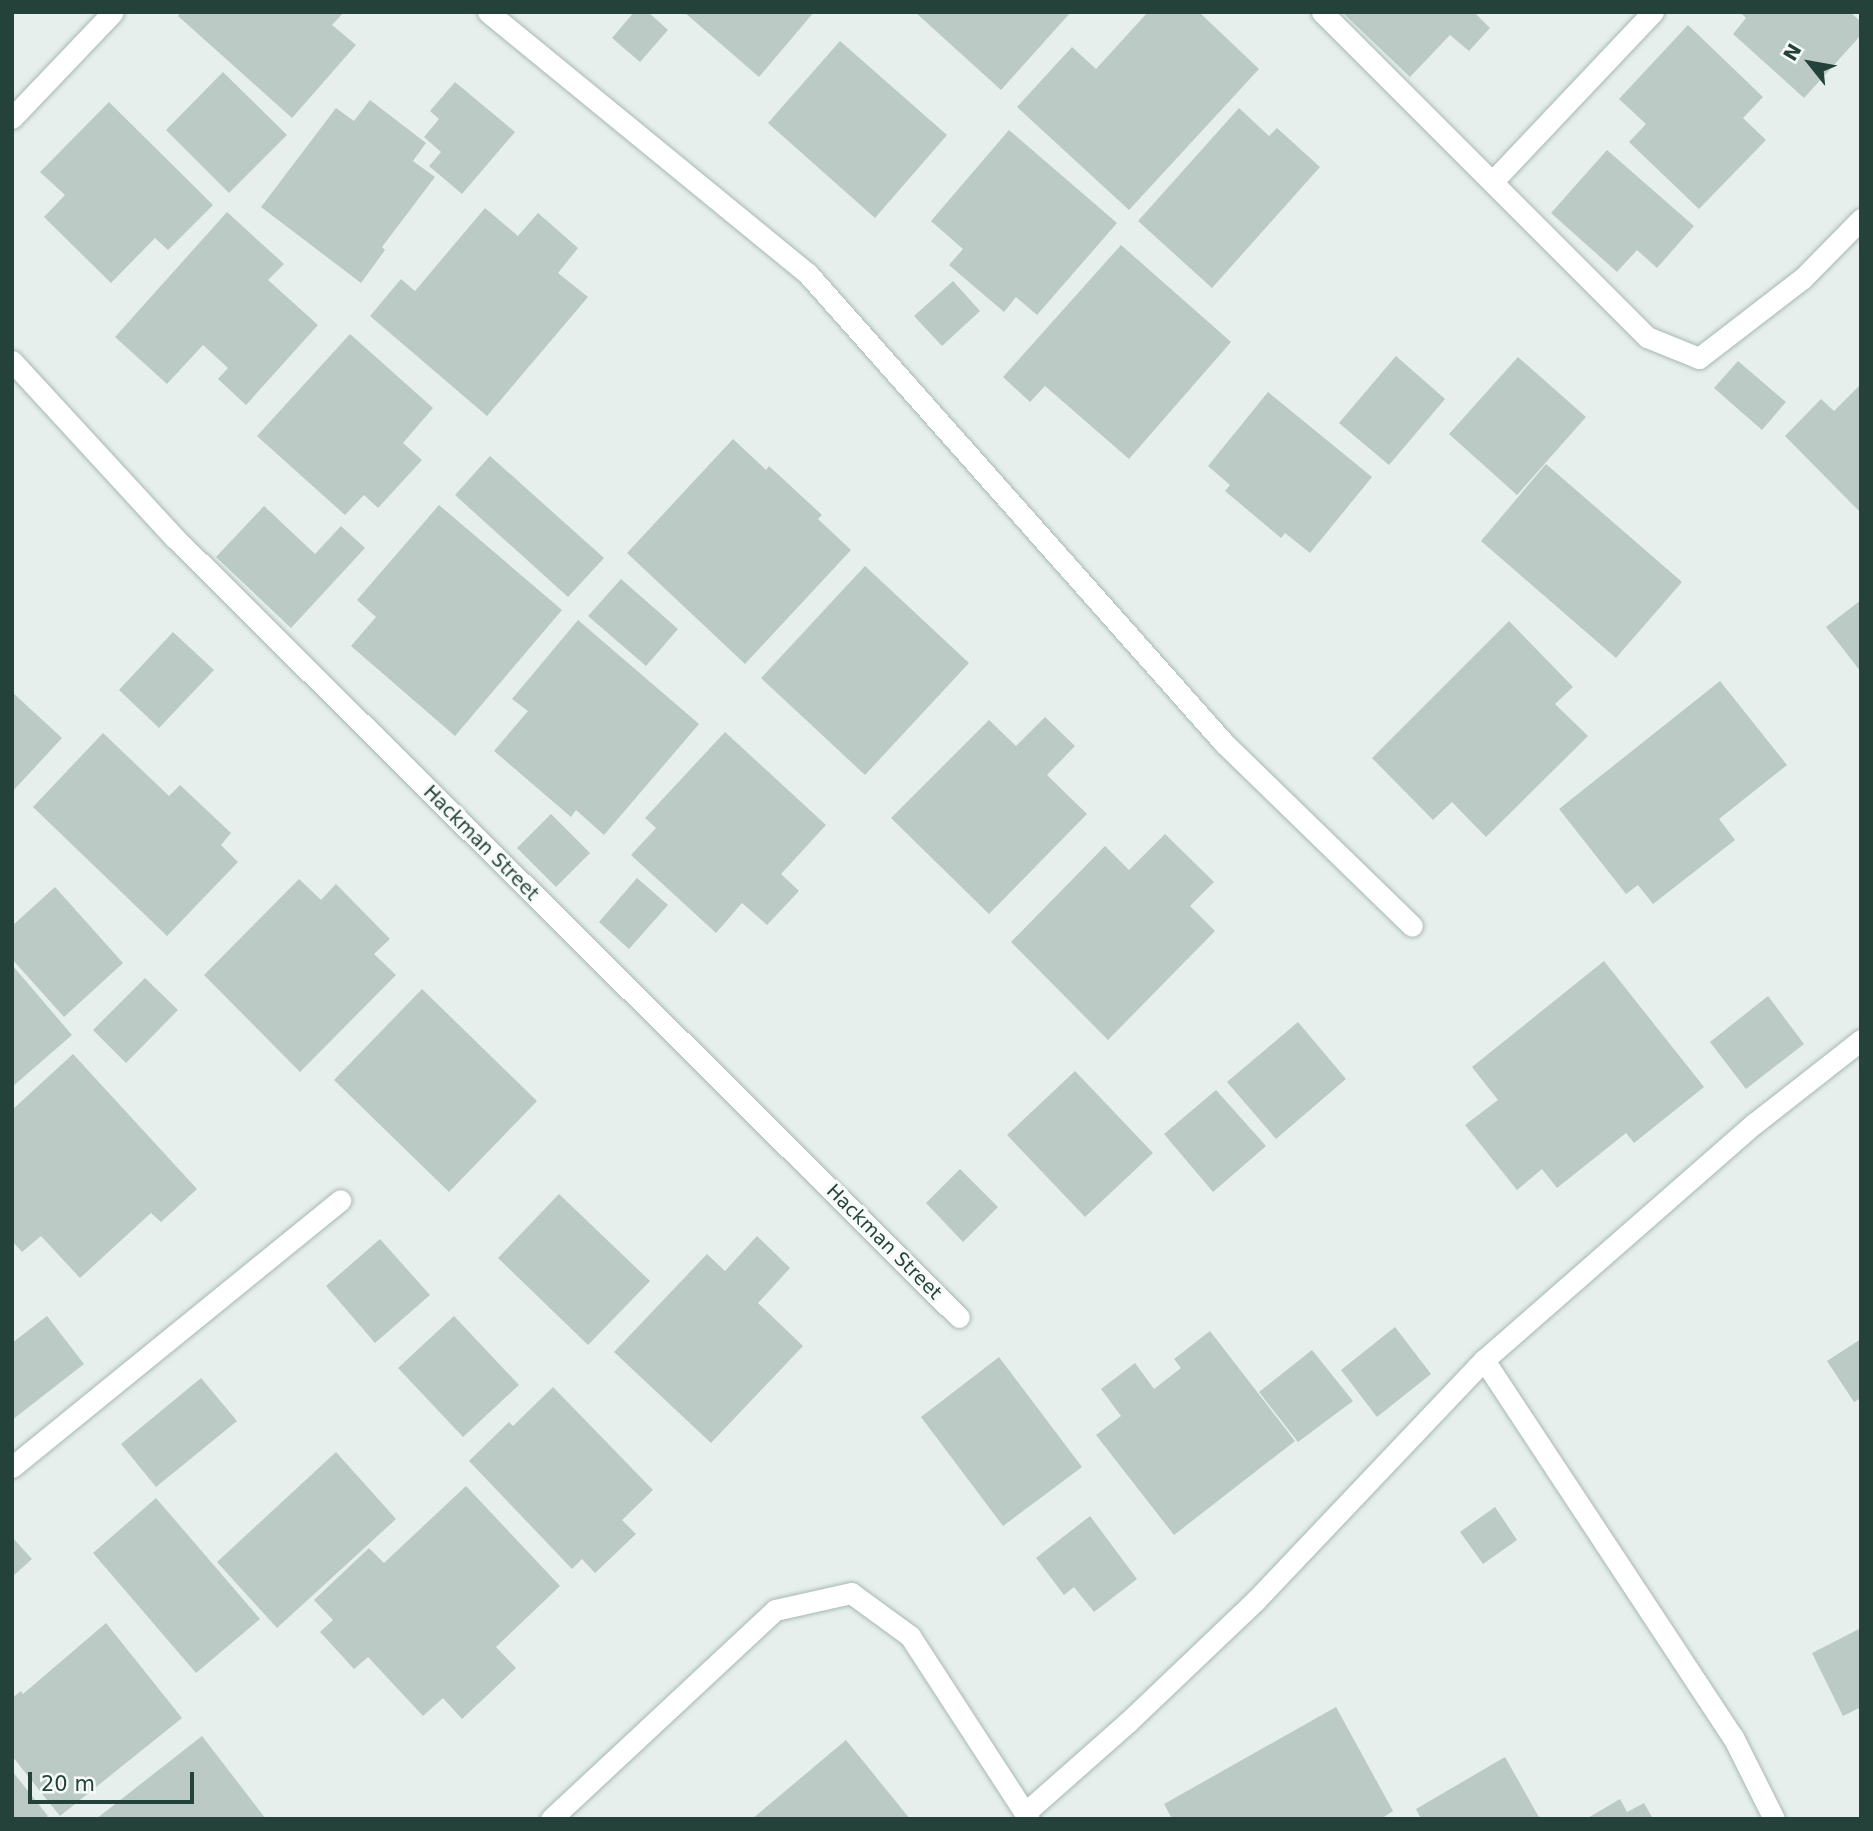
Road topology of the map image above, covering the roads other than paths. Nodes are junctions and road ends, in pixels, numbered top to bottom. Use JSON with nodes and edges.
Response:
{"nodes":[{"id":1,"x":113,"y":12,"type":"edge"},
{"id":2,"x":488,"y":12,"type":"edge"},
{"id":3,"x":1322,"y":12,"type":"edge"},
{"id":4,"x":1653,"y":12,"type":"edge"},
{"id":5,"x":12,"y":118,"type":"edge"},
{"id":6,"x":1493,"y":181,"type":"junction"},
{"id":7,"x":1861,"y":219,"type":"edge"},
{"id":8,"x":12,"y":361,"type":"edge"},
{"id":9,"x":1412,"y":926,"type":"dead end"},
{"id":10,"x":1861,"y":1040,"type":"edge"},
{"id":11,"x":340,"y":1200,"type":"dead end"},
{"id":12,"x":958,"y":1317,"type":"dead end"},
{"id":13,"x":1484,"y":1360,"type":"junction"},
{"id":14,"x":12,"y":1467,"type":"edge"},
{"id":15,"x":1027,"y":1816,"type":"edge"},
{"id":16,"x":551,"y":1819,"type":"edge"},
{"id":17,"x":1774,"y":1819,"type":"edge"}],
"edges":[{"from":1,"to":5,"type":"street"},
{"from":2,"to":9,"type":"street"},
{"from":3,"to":6,"type":"street"},
{"from":4,"to":6,"type":"street"},
{"from":6,"to":7,"type":"street"},
{"from":8,"to":12,"type":"street","name":"Hackman Street"},
{"from":10,"to":13,"type":"street"},
{"from":11,"to":14,"type":"street"},
{"from":13,"to":15,"type":"street"},
{"from":13,"to":17,"type":"street"},
{"from":15,"to":16,"type":"street"}]}
